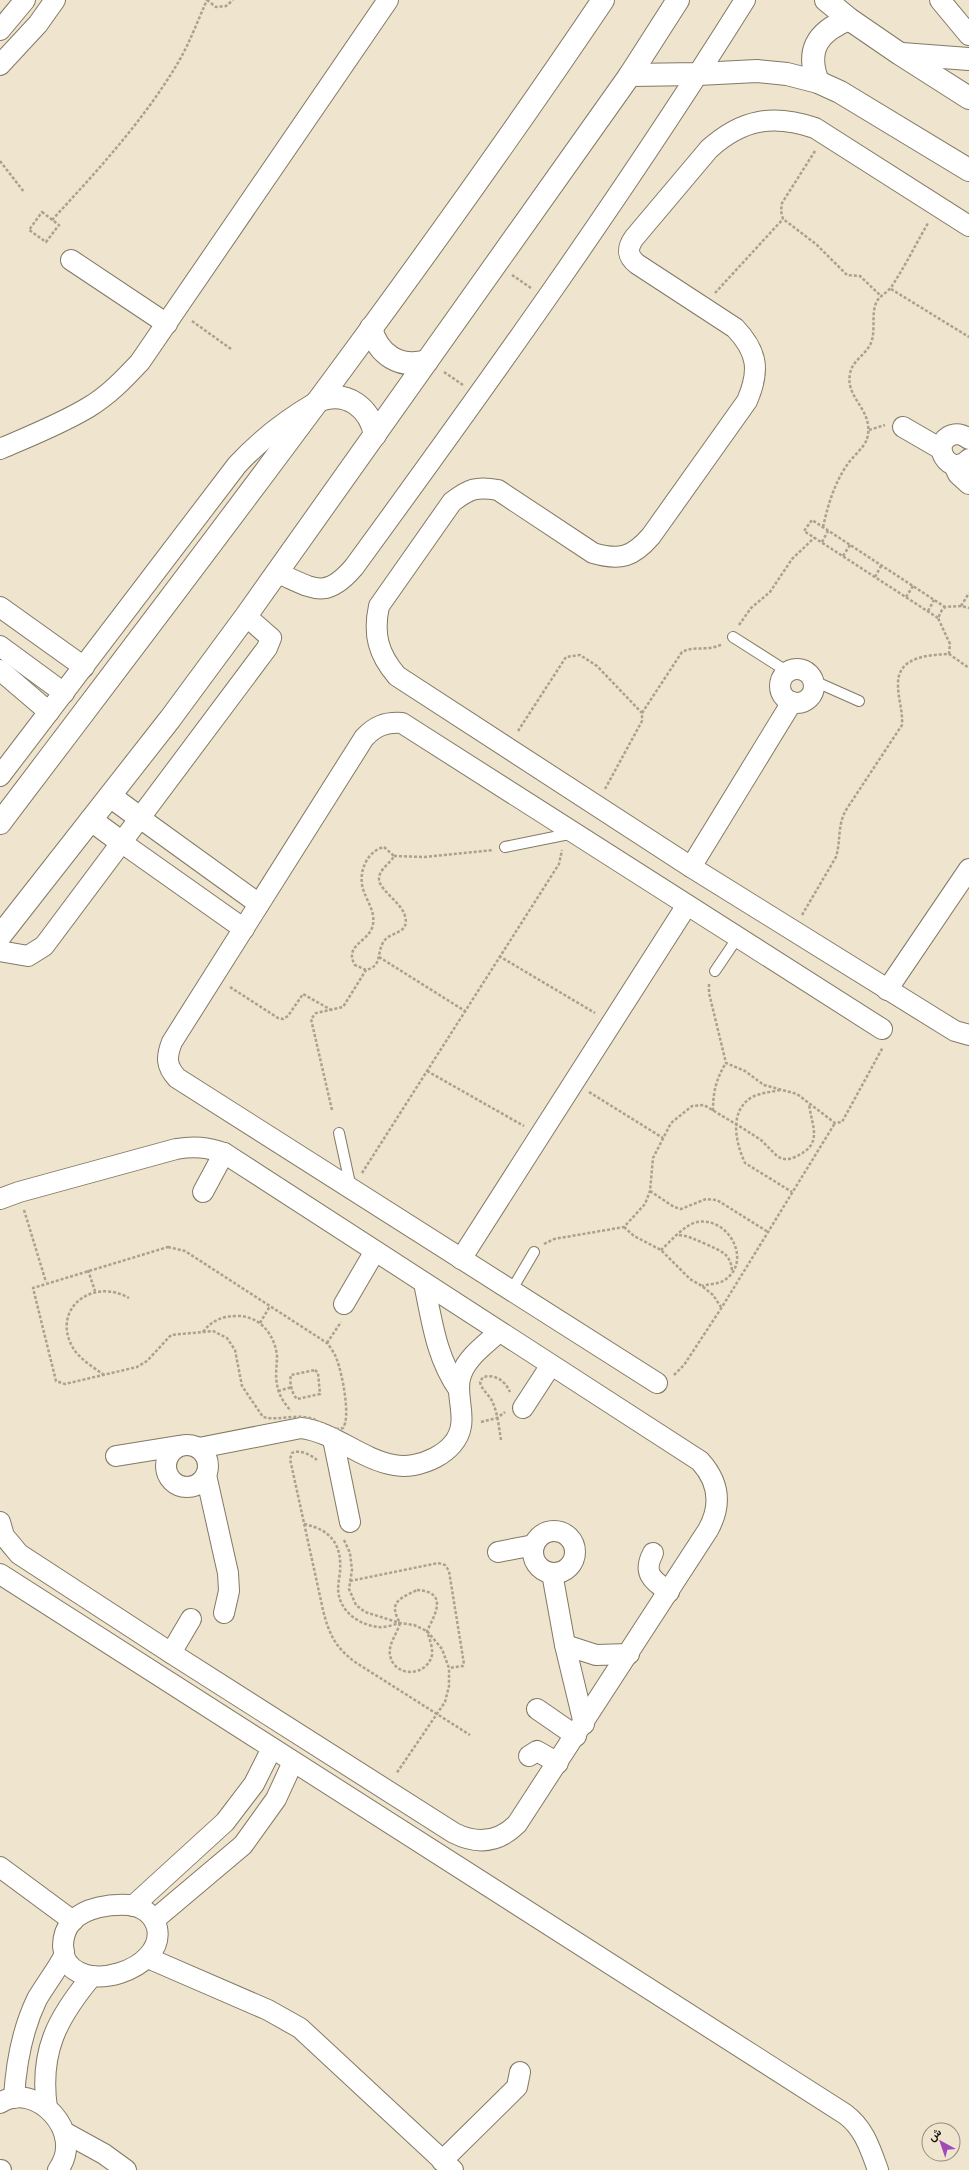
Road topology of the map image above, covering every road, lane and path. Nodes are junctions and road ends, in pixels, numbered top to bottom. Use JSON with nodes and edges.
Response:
{"nodes":[{"id":1,"x":25,"y":0,"type":"edge"},
{"id":2,"x":55,"y":0,"type":"edge"},
{"id":3,"x":207,"y":0,"type":"edge"},
{"id":4,"x":233,"y":0,"type":"edge"},
{"id":5,"x":388,"y":0,"type":"edge"},
{"id":6,"x":603,"y":0,"type":"edge"},
{"id":7,"x":678,"y":0,"type":"edge"},
{"id":8,"x":745,"y":0,"type":"edge"},
{"id":9,"x":826,"y":0,"type":"edge"},
{"id":10,"x":940,"y":0,"type":"edge"},
{"id":11,"x":849,"y":19,"type":"junction"},
{"id":12,"x":0,"y":30,"type":"edge"},
{"id":13,"x":969,"y":35,"type":"edge"},
{"id":14,"x":900,"y":54,"type":"junction"},
{"id":15,"x":969,"y":58,"type":"edge"},
{"id":16,"x":0,"y":65,"type":"edge"},
{"id":17,"x":698,"y":74,"type":"junction"},
{"id":18,"x":630,"y":75,"type":"junction"},
{"id":19,"x":818,"y":82,"type":"junction"},
{"id":20,"x":969,"y":98,"type":"edge"},
{"id":21,"x":826,"y":135,"type":"junction"},
{"id":22,"x":0,"y":161,"type":"edge"},
{"id":23,"x":969,"y":170,"type":"edge"},
{"id":24,"x":24,"y":192,"type":"dead end"},
{"id":25,"x":938,"y":206,"type":"junction"},
{"id":26,"x":783,"y":219,"type":"junction"},
{"id":27,"x":52,"y":220,"type":"junction"},
{"id":28,"x":969,"y":226,"type":"edge"},
{"id":29,"x":71,"y":260,"type":"dead end"},
{"id":30,"x":495,"y":264,"type":"junction"},
{"id":31,"x":891,"y":289,"type":"junction"},
{"id":32,"x":881,"y":296,"type":"junction"},
{"id":33,"x":546,"y":297,"type":"junction"},
{"id":34,"x":703,"y":307,"type":"junction"},
{"id":35,"x":172,"y":318,"type":"junction"},
{"id":36,"x":371,"y":328,"type":"junction"},
{"id":37,"x":969,"y":337,"type":"edge"},
{"id":38,"x":231,"y":349,"type":"dead end"},
{"id":39,"x":427,"y":361,"type":"junction"},
{"id":40,"x":479,"y":395,"type":"junction"},
{"id":41,"x":320,"y":400,"type":"junction"},
{"id":42,"x":903,"y":427,"type":"dead end"},
{"id":43,"x":375,"y":435,"type":"junction"},
{"id":44,"x":969,"y":439,"type":"edge"},
{"id":45,"x":0,"y":449,"type":"edge"},
{"id":46,"x":941,"y":449,"type":"junction"},
{"id":47,"x":962,"y":462,"type":"edge"},
{"id":48,"x":969,"y":484,"type":"edge"},
{"id":49,"x":822,"y":527,"type":"junction"},
{"id":50,"x":828,"y":531,"type":"junction"},
{"id":51,"x":814,"y":538,"type":"junction"},
{"id":52,"x":822,"y":542,"type":"junction"},
{"id":53,"x":850,"y":545,"type":"junction"},
{"id":54,"x":843,"y":556,"type":"junction"},
{"id":55,"x":881,"y":566,"type":"junction"},
{"id":56,"x":278,"y":573,"type":"junction"},
{"id":57,"x":875,"y":577,"type":"junction"},
{"id":58,"x":913,"y":586,"type":"junction"},
{"id":59,"x":969,"y":593,"type":"edge"},
{"id":60,"x":906,"y":597,"type":"junction"},
{"id":61,"x":934,"y":600,"type":"junction"},
{"id":62,"x":961,"y":606,"type":"junction"},
{"id":63,"x":0,"y":607,"type":"edge"},
{"id":64,"x":945,"y":607,"type":"junction"},
{"id":65,"x":969,"y":608,"type":"edge"},
{"id":66,"x":928,"y":611,"type":"junction"},
{"id":67,"x":246,"y":616,"type":"junction"},
{"id":68,"x":938,"y":618,"type":"junction"},
{"id":69,"x":733,"y":637,"type":"junction"},
{"id":70,"x":0,"y":646,"type":"edge"},
{"id":71,"x":62,"y":652,"type":"junction"},
{"id":72,"x":949,"y":654,"type":"junction"},
{"id":73,"x":84,"y":667,"type":"junction"},
{"id":74,"x":969,"y":668,"type":"edge"},
{"id":75,"x":0,"y":670,"type":"edge"},
{"id":76,"x":788,"y":672,"type":"junction"},
{"id":77,"x":42,"y":678,"type":"junction"},
{"id":78,"x":814,"y":680,"type":"junction"},
{"id":79,"x":64,"y":693,"type":"junction"},
{"id":80,"x":859,"y":701,"type":"dead end"},
{"id":81,"x":792,"y":702,"type":"junction"},
{"id":82,"x":49,"y":712,"type":"junction"},
{"id":83,"x":642,"y":713,"type":"junction"},
{"id":84,"x":508,"y":748,"type":"junction"},
{"id":85,"x":0,"y":776,"type":"edge"},
{"id":86,"x":110,"y":796,"type":"junction"},
{"id":87,"x":596,"y":805,"type":"junction"},
{"id":88,"x":140,"y":818,"type":"junction"},
{"id":89,"x":91,"y":820,"type":"junction"},
{"id":90,"x":0,"y":823,"type":"edge"},
{"id":91,"x":567,"y":835,"type":"junction"},
{"id":92,"x":122,"y":842,"type":"junction"},
{"id":93,"x":505,"y":847,"type":"dead end"},
{"id":94,"x":494,"y":850,"type":"dead end"},
{"id":95,"x":394,"y":856,"type":"junction"},
{"id":96,"x":691,"y":867,"type":"junction"},
{"id":97,"x":969,"y":869,"type":"edge"},
{"id":98,"x":259,"y":904,"type":"junction"},
{"id":99,"x":687,"y":905,"type":"junction"},
{"id":100,"x":244,"y":929,"type":"junction"},
{"id":101,"x":793,"y":931,"type":"junction"},
{"id":102,"x":0,"y":936,"type":"edge"},
{"id":103,"x":738,"y":937,"type":"junction"},
{"id":104,"x":0,"y":951,"type":"edge"},
{"id":105,"x":499,"y":956,"type":"junction"},
{"id":106,"x":380,"y":957,"type":"junction"},
{"id":107,"x":366,"y":970,"type":"junction"},
{"id":108,"x":713,"y":975,"type":"joint"},
{"id":109,"x":215,"y":976,"type":"junction"},
{"id":110,"x":887,"y":990,"type":"junction"},
{"id":111,"x":334,"y":1011,"type":"junction"},
{"id":112,"x":465,"y":1011,"type":"junction"},
{"id":113,"x":612,"y":1023,"type":"junction"},
{"id":114,"x":882,"y":1029,"type":"joint"},
{"id":115,"x":969,"y":1035,"type":"edge"},
{"id":116,"x":726,"y":1063,"type":"junction"},
{"id":117,"x":428,"y":1071,"type":"junction"},
{"id":118,"x":574,"y":1083,"type":"junction"},
{"id":119,"x":783,"y":1090,"type":"junction"},
{"id":120,"x":809,"y":1104,"type":"junction"},
{"id":121,"x":332,"y":1110,"type":"dead end"},
{"id":122,"x":713,"y":1111,"type":"junction"},
{"id":123,"x":835,"y":1123,"type":"junction"},
{"id":124,"x":735,"y":1124,"type":"junction"},
{"id":125,"x":339,"y":1133,"type":"dead end"},
{"id":126,"x":540,"y":1135,"type":"junction"},
{"id":127,"x":663,"y":1138,"type":"junction"},
{"id":128,"x":224,"y":1153,"type":"junction"},
{"id":129,"x":352,"y":1190,"type":"junction"},
{"id":130,"x":650,"y":1191,"type":"junction"},
{"id":131,"x":19,"y":1192,"type":"junction"},
{"id":132,"x":203,"y":1192,"type":"dead end"},
{"id":133,"x":792,"y":1192,"type":"junction"},
{"id":134,"x":0,"y":1199,"type":"edge"},
{"id":135,"x":624,"y":1227,"type":"junction"},
{"id":136,"x":768,"y":1232,"type":"junction"},
{"id":137,"x":678,"y":1235,"type":"junction"},
{"id":138,"x":537,"y":1249,"type":"joint"},
{"id":139,"x":661,"y":1250,"type":"junction"},
{"id":140,"x":375,"y":1251,"type":"junction"},
{"id":141,"x":461,"y":1259,"type":"junction"},
{"id":142,"x":88,"y":1270,"type":"junction"},
{"id":143,"x":732,"y":1272,"type":"junction"},
{"id":144,"x":46,"y":1282,"type":"junction"},
{"id":145,"x":424,"y":1283,"type":"junction"},
{"id":146,"x":702,"y":1286,"type":"junction"},
{"id":147,"x":94,"y":1291,"type":"junction"},
{"id":148,"x":511,"y":1291,"type":"junction"},
{"id":149,"x":128,"y":1298,"type":"dead end"},
{"id":150,"x":344,"y":1304,"type":"dead end"},
{"id":151,"x":270,"y":1306,"type":"junction"},
{"id":152,"x":722,"y":1307,"type":"junction"},
{"id":153,"x":260,"y":1324,"type":"junction"},
{"id":154,"x":203,"y":1332,"type":"junction"},
{"id":155,"x":499,"y":1332,"type":"junction"},
{"id":156,"x":551,"y":1365,"type":"junction"},
{"id":157,"x":104,"y":1375,"type":"junction"},
{"id":158,"x":657,"y":1383,"type":"joint"},
{"id":159,"x":292,"y":1387,"type":"junction"},
{"id":160,"x":459,"y":1390,"type":"junction"},
{"id":161,"x":278,"y":1391,"type":"junction"},
{"id":162,"x":514,"y":1405,"type":"junction"},
{"id":163,"x":297,"y":1416,"type":"junction"},
{"id":164,"x":497,"y":1418,"type":"junction"},
{"id":165,"x":332,"y":1439,"type":"junction"},
{"id":166,"x":501,"y":1440,"type":"dead end"},
{"id":167,"x":178,"y":1446,"type":"junction"},
{"id":168,"x":199,"y":1448,"type":"junction"},
{"id":169,"x":116,"y":1456,"type":"dead end"},
{"id":170,"x":319,"y":1463,"type":"dead end"},
{"id":171,"x":206,"y":1475,"type":"junction"},
{"id":172,"x":0,"y":1522,"type":"edge"},
{"id":173,"x":304,"y":1524,"type":"junction"},
{"id":174,"x":347,"y":1530,"type":"joint"},
{"id":175,"x":534,"y":1545,"type":"junction"},
{"id":176,"x":498,"y":1552,"type":"dead end"},
{"id":177,"x":653,"y":1553,"type":"dead end"},
{"id":178,"x":0,"y":1574,"type":"edge"},
{"id":179,"x":552,"y":1574,"type":"junction"},
{"id":180,"x":350,"y":1581,"type":"junction"},
{"id":181,"x":669,"y":1592,"type":"junction"},
{"id":182,"x":224,"y":1613,"type":"dead end"},
{"id":183,"x":190,"y":1619,"type":"dead end"},
{"id":184,"x":400,"y":1623,"type":"junction"},
{"id":185,"x":427,"y":1631,"type":"junction"},
{"id":186,"x":565,"y":1645,"type":"junction"},
{"id":187,"x":171,"y":1653,"type":"junction"},
{"id":188,"x":629,"y":1654,"type":"junction"},
{"id":189,"x":449,"y":1668,"type":"junction"},
{"id":190,"x":537,"y":1709,"type":"dead end"},
{"id":191,"x":437,"y":1714,"type":"junction"},
{"id":192,"x":580,"y":1730,"type":"junction"},
{"id":193,"x":470,"y":1735,"type":"dead end"},
{"id":194,"x":272,"y":1748,"type":"junction"},
{"id":195,"x":529,"y":1756,"type":"dead end"},
{"id":196,"x":293,"y":1762,"type":"junction"},
{"id":197,"x":558,"y":1763,"type":"junction"},
{"id":198,"x":386,"y":1789,"type":"junction"},
{"id":199,"x":0,"y":1867,"type":"edge"},
{"id":200,"x":133,"y":1906,"type":"junction"},
{"id":201,"x":154,"y":1920,"type":"junction"},
{"id":202,"x":73,"y":1921,"type":"junction"},
{"id":203,"x":64,"y":1956,"type":"junction"},
{"id":204,"x":148,"y":1958,"type":"junction"},
{"id":205,"x":92,"y":1976,"type":"junction"},
{"id":206,"x":520,"y":2072,"type":"dead end"},
{"id":207,"x":7,"y":2101,"type":"edge"},
{"id":208,"x":47,"y":2108,"type":"junction"},
{"id":209,"x":64,"y":2132,"type":"junction"},
{"id":210,"x":447,"y":2165,"type":"edge"},
{"id":211,"x":66,"y":2167,"type":"edge"},
{"id":212,"x":126,"y":2170,"type":"edge"},
{"id":213,"x":878,"y":2170,"type":"edge"}],
"edges":[{"from":1,"to":12,"type":"street"},
{"from":2,"to":16,"type":"street"},
{"from":3,"to":4,"type":"path"},
{"from":3,"to":27,"type":"path"},
{"from":5,"to":35,"type":"street"},
{"from":6,"to":36,"type":"street"},
{"from":7,"to":18,"type":"street"},
{"from":8,"to":17,"type":"street"},
{"from":9,"to":11,"type":"street"},
{"from":10,"to":13,"type":"street"},
{"from":11,"to":14,"type":"street"},
{"from":11,"to":19,"type":"street"},
{"from":14,"to":15,"type":"street"},
{"from":14,"to":20,"type":"street"},
{"from":17,"to":18,"type":"street"},
{"from":17,"to":19,"type":"street"},
{"from":17,"to":33,"type":"street"},
{"from":18,"to":30,"type":"street"},
{"from":19,"to":23,"type":"street"},
{"from":21,"to":25,"type":"street"},
{"from":21,"to":26,"type":"path"},
{"from":21,"to":34,"type":"street"},
{"from":22,"to":24,"type":"path"},
{"from":25,"to":28,"type":"street"},
{"from":25,"to":31,"type":"path"},
{"from":26,"to":32,"type":"path"},
{"from":26,"to":34,"type":"path"},
{"from":27,"to":27,"type":"path"},
{"from":29,"to":35,"type":"street"},
{"from":30,"to":33,"type":"path"},
{"from":30,"to":39,"type":"street"},
{"from":31,"to":32,"type":"path"},
{"from":31,"to":37,"type":"path"},
{"from":32,"to":49,"type":"path"},
{"from":33,"to":40,"type":"street"},
{"from":34,"to":84,"type":"street"},
{"from":35,"to":38,"type":"path"},
{"from":35,"to":45,"type":"street"},
{"from":36,"to":39,"type":"street"},
{"from":36,"to":41,"type":"street"},
{"from":39,"to":40,"type":"path"},
{"from":39,"to":43,"type":"street"},
{"from":40,"to":56,"type":"street"},
{"from":41,"to":43,"type":"street"},
{"from":41,"to":73,"type":"street"},
{"from":41,"to":90,"type":"street"},
{"from":42,"to":46,"type":"street"},
{"from":43,"to":56,"type":"street"},
{"from":44,"to":46,"type":"street"},
{"from":46,"to":47,"type":"street"},
{"from":47,"to":48,"type":"street"},
{"from":49,"to":50,"type":"path"},
{"from":49,"to":51,"type":"path"},
{"from":50,"to":52,"type":"path"},
{"from":50,"to":53,"type":"path"},
{"from":51,"to":52,"type":"path"},
{"from":51,"to":69,"type":"path"},
{"from":52,"to":54,"type":"path"},
{"from":53,"to":54,"type":"path"},
{"from":53,"to":55,"type":"path"},
{"from":54,"to":57,"type":"path"},
{"from":55,"to":57,"type":"path"},
{"from":55,"to":58,"type":"path"},
{"from":56,"to":67,"type":"street"},
{"from":57,"to":60,"type":"path"},
{"from":58,"to":60,"type":"path"},
{"from":58,"to":61,"type":"path"},
{"from":59,"to":62,"type":"path"},
{"from":60,"to":66,"type":"path"},
{"from":61,"to":64,"type":"path"},
{"from":61,"to":66,"type":"path"},
{"from":62,"to":64,"type":"path"},
{"from":62,"to":65,"type":"path"},
{"from":63,"to":71,"type":"street"},
{"from":64,"to":68,"type":"path"},
{"from":66,"to":68,"type":"path"},
{"from":67,"to":86,"type":"street"},
{"from":67,"to":88,"type":"street"},
{"from":68,"to":72,"type":"path"},
{"from":69,"to":76,"type":"lane"},
{"from":69,"to":83,"type":"path"},
{"from":70,"to":77,"type":"street"},
{"from":71,"to":73,"type":"street"},
{"from":71,"to":77,"type":"street"},
{"from":72,"to":74,"type":"path"},
{"from":72,"to":101,"type":"path"},
{"from":73,"to":79,"type":"street"},
{"from":75,"to":82,"type":"street"},
{"from":76,"to":78,"type":"street"},
{"from":76,"to":81,"type":"street"},
{"from":77,"to":79,"type":"street"},
{"from":78,"to":80,"type":"lane"},
{"from":78,"to":81,"type":"street"},
{"from":79,"to":82,"type":"street"},
{"from":81,"to":96,"type":"street"},
{"from":82,"to":85,"type":"street"},
{"from":83,"to":84,"type":"path"},
{"from":83,"to":87,"type":"path"},
{"from":84,"to":87,"type":"street"},
{"from":86,"to":88,"type":"street"},
{"from":86,"to":89,"type":"street"},
{"from":87,"to":96,"type":"street"},
{"from":88,"to":92,"type":"street"},
{"from":88,"to":98,"type":"street"},
{"from":89,"to":92,"type":"street"},
{"from":89,"to":102,"type":"street"},
{"from":91,"to":93,"type":"lane"},
{"from":91,"to":98,"type":"street"},
{"from":91,"to":99,"type":"street"},
{"from":91,"to":105,"type":"path"},
{"from":92,"to":100,"type":"street"},
{"from":92,"to":104,"type":"street"},
{"from":94,"to":95,"type":"path"},
{"from":95,"to":106,"type":"path"},
{"from":95,"to":107,"type":"path"},
{"from":96,"to":101,"type":"street"},
{"from":97,"to":110,"type":"street"},
{"from":98,"to":100,"type":"street"},
{"from":99,"to":103,"type":"street"},
{"from":99,"to":113,"type":"street"},
{"from":100,"to":109,"type":"street"},
{"from":101,"to":110,"type":"street"},
{"from":103,"to":108,"type":"lane"},
{"from":103,"to":114,"type":"street"},
{"from":105,"to":112,"type":"path"},
{"from":105,"to":113,"type":"path"},
{"from":106,"to":107,"type":"path"},
{"from":106,"to":112,"type":"path"},
{"from":107,"to":111,"type":"path"},
{"from":108,"to":116,"type":"path"},
{"from":109,"to":111,"type":"path"},
{"from":109,"to":129,"type":"street"},
{"from":110,"to":115,"type":"street"},
{"from":111,"to":121,"type":"path"},
{"from":112,"to":117,"type":"path"},
{"from":113,"to":118,"type":"street"},
{"from":114,"to":123,"type":"path"},
{"from":116,"to":119,"type":"path"},
{"from":116,"to":122,"type":"path"},
{"from":117,"to":126,"type":"path"},
{"from":117,"to":129,"type":"path"},
{"from":118,"to":126,"type":"street"},
{"from":118,"to":127,"type":"path"},
{"from":119,"to":120,"type":"path"},
{"from":119,"to":124,"type":"path"},
{"from":120,"to":123,"type":"path"},
{"from":120,"to":124,"type":"path"},
{"from":122,"to":124,"type":"path"},
{"from":122,"to":127,"type":"path"},
{"from":123,"to":133,"type":"path"},
{"from":124,"to":133,"type":"path"},
{"from":125,"to":129,"type":"lane"},
{"from":126,"to":141,"type":"street"},
{"from":127,"to":130,"type":"path"},
{"from":128,"to":131,"type":"street"},
{"from":128,"to":132,"type":"street"},
{"from":128,"to":140,"type":"street"},
{"from":129,"to":141,"type":"street"},
{"from":130,"to":135,"type":"path"},
{"from":130,"to":136,"type":"path"},
{"from":131,"to":134,"type":"street"},
{"from":131,"to":144,"type":"path"},
{"from":133,"to":136,"type":"path"},
{"from":135,"to":138,"type":"path"},
{"from":135,"to":139,"type":"path"},
{"from":136,"to":152,"type":"path"},
{"from":137,"to":139,"type":"path"},
{"from":137,"to":143,"type":"path"},
{"from":137,"to":143,"type":"path"},
{"from":138,"to":148,"type":"lane"},
{"from":139,"to":146,"type":"path"},
{"from":140,"to":145,"type":"street"},
{"from":140,"to":150,"type":"street"},
{"from":141,"to":148,"type":"street"},
{"from":142,"to":144,"type":"path"},
{"from":142,"to":147,"type":"path"},
{"from":142,"to":151,"type":"path"},
{"from":143,"to":146,"type":"path"},
{"from":144,"to":157,"type":"path"},
{"from":145,"to":155,"type":"street"},
{"from":145,"to":160,"type":"street"},
{"from":146,"to":152,"type":"path"},
{"from":147,"to":149,"type":"path"},
{"from":147,"to":157,"type":"path"},
{"from":148,"to":158,"type":"street"},
{"from":151,"to":153,"type":"path"},
{"from":151,"to":163,"type":"path"},
{"from":152,"to":158,"type":"path"},
{"from":153,"to":154,"type":"path"},
{"from":153,"to":161,"type":"path"},
{"from":154,"to":157,"type":"path"},
{"from":154,"to":163,"type":"path"},
{"from":155,"to":156,"type":"street"},
{"from":155,"to":160,"type":"street"},
{"from":156,"to":162,"type":"street"},
{"from":156,"to":181,"type":"street"},
{"from":159,"to":159,"type":"path"},
{"from":159,"to":161,"type":"path"},
{"from":160,"to":165,"type":"street"},
{"from":161,"to":163,"type":"path"},
{"from":162,"to":164,"type":"path"},
{"from":162,"to":164,"type":"path"},
{"from":164,"to":166,"type":"path"},
{"from":165,"to":168,"type":"street"},
{"from":165,"to":174,"type":"street"},
{"from":167,"to":168,"type":"street"},
{"from":167,"to":169,"type":"street"},
{"from":167,"to":171,"type":"street"},
{"from":168,"to":171,"type":"street"},
{"from":170,"to":173,"type":"path"},
{"from":171,"to":182,"type":"street"},
{"from":172,"to":187,"type":"street"},
{"from":173,"to":184,"type":"path"},
{"from":173,"to":191,"type":"path"},
{"from":174,"to":180,"type":"path"},
{"from":175,"to":176,"type":"street"},
{"from":175,"to":179,"type":"street"},
{"from":175,"to":179,"type":"street"},
{"from":177,"to":181,"type":"street"},
{"from":178,"to":194,"type":"street"},
{"from":179,"to":186,"type":"street"},
{"from":180,"to":184,"type":"path"},
{"from":180,"to":189,"type":"path"},
{"from":181,"to":188,"type":"street"},
{"from":183,"to":187,"type":"street"},
{"from":184,"to":185,"type":"path"},
{"from":184,"to":185,"type":"path"},
{"from":184,"to":185,"type":"path"},
{"from":185,"to":189,"type":"path"},
{"from":186,"to":188,"type":"street"},
{"from":186,"to":192,"type":"street"},
{"from":187,"to":198,"type":"street"},
{"from":188,"to":192,"type":"street"},
{"from":189,"to":191,"type":"path"},
{"from":190,"to":192,"type":"street"},
{"from":191,"to":193,"type":"path"},
{"from":191,"to":198,"type":"path"},
{"from":192,"to":197,"type":"street"},
{"from":194,"to":196,"type":"street"},
{"from":194,"to":200,"type":"street"},
{"from":195,"to":197,"type":"street"},
{"from":196,"to":201,"type":"street"},
{"from":196,"to":213,"type":"street"},
{"from":197,"to":198,"type":"street"},
{"from":199,"to":202,"type":"street"},
{"from":200,"to":201,"type":"street"},
{"from":200,"to":202,"type":"street"},
{"from":201,"to":204,"type":"street"},
{"from":202,"to":203,"type":"street"},
{"from":203,"to":205,"type":"street"},
{"from":203,"to":207,"type":"street"},
{"from":204,"to":205,"type":"street"},
{"from":204,"to":210,"type":"street"},
{"from":205,"to":208,"type":"street"},
{"from":206,"to":210,"type":"street"},
{"from":207,"to":208,"type":"street"},
{"from":208,"to":209,"type":"street"},
{"from":209,"to":211,"type":"street"},
{"from":209,"to":212,"type":"street"}]}
